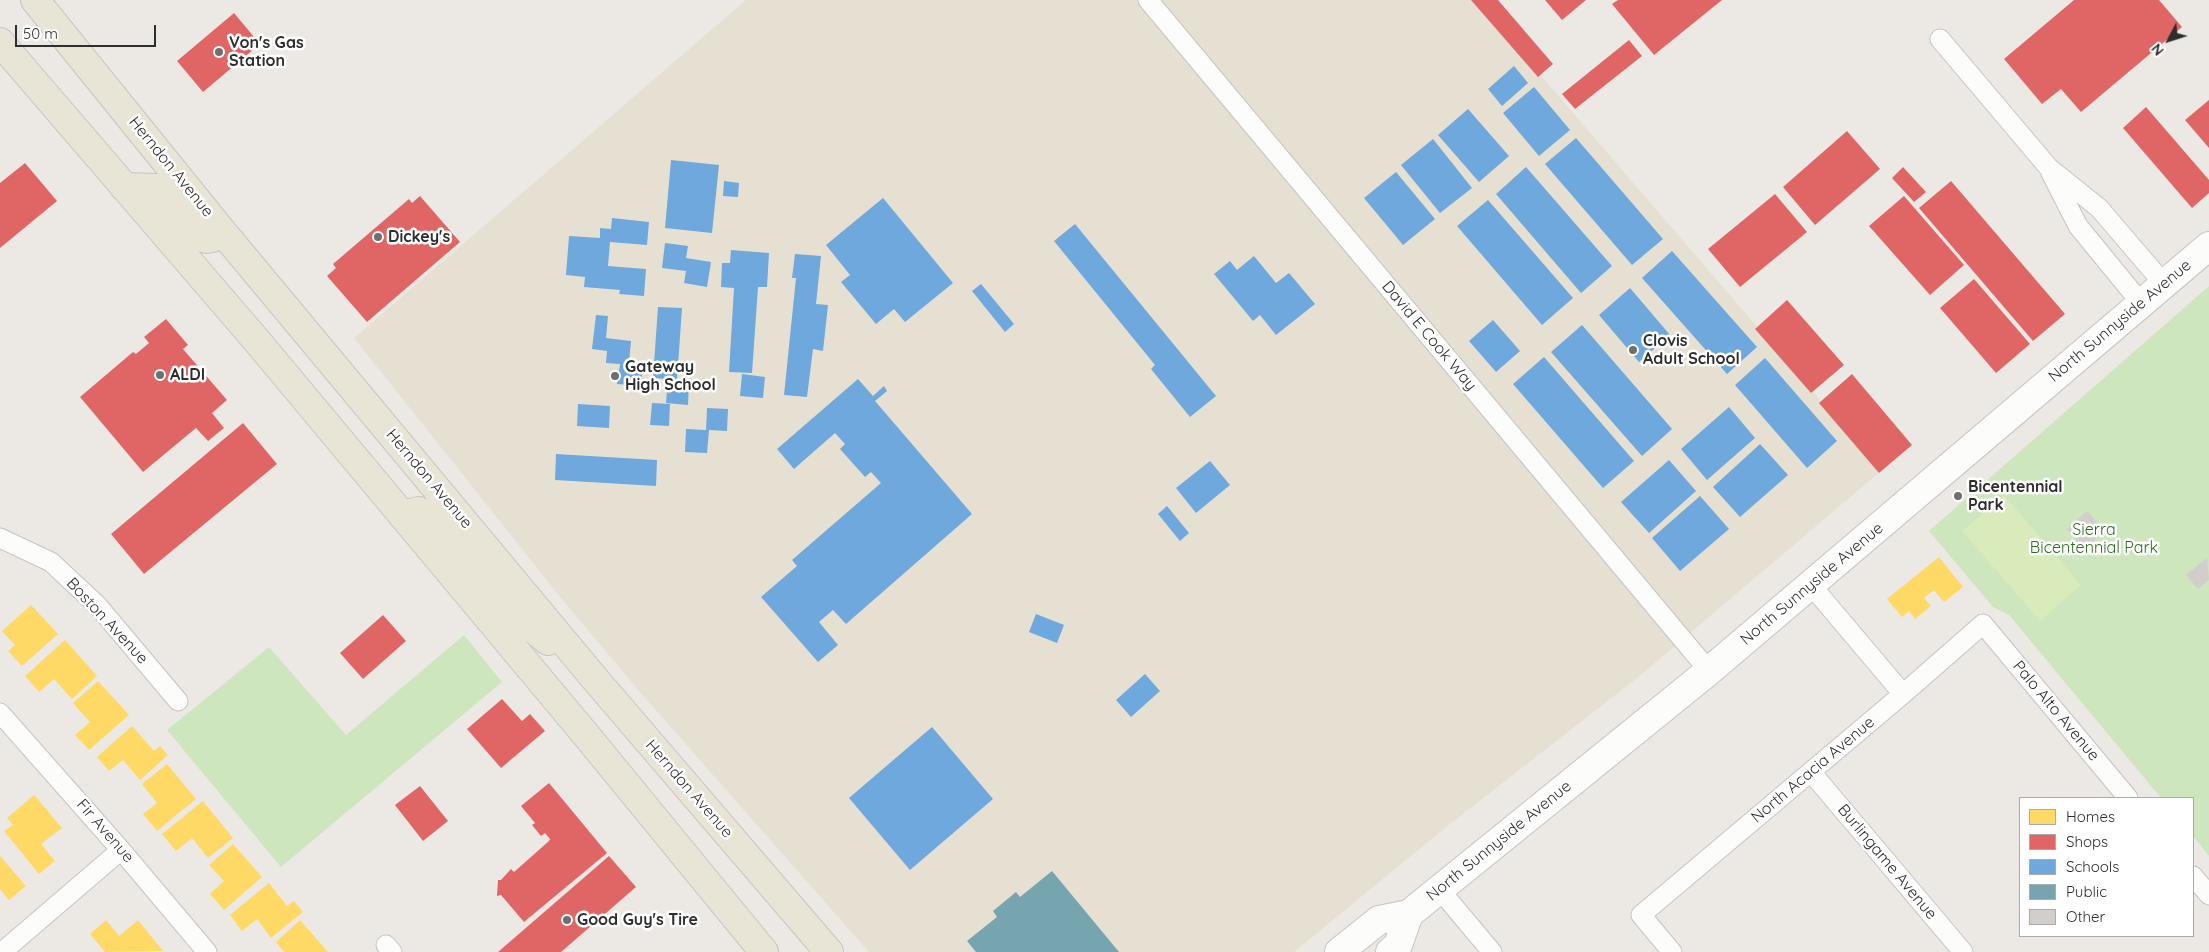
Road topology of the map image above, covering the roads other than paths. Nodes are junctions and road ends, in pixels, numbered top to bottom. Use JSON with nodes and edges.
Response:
{"nodes":[{"id":1,"x":35,"y":0,"type":"edge"},
{"id":2,"x":1148,"y":0,"type":"edge"},
{"id":3,"x":1940,"y":39,"type":"dead end"},
{"id":4,"x":0,"y":42,"type":"edge"},
{"id":5,"x":2048,"y":168,"type":"junction"},
{"id":6,"x":124,"y":186,"type":"junction"},
{"id":7,"x":221,"y":230,"type":"junction"},
{"id":8,"x":2209,"y":246,"type":"edge"},
{"id":9,"x":2164,"y":284,"type":"junction"},
{"id":10,"x":2141,"y":303,"type":"junction"},
{"id":11,"x":402,"y":515,"type":"junction"},
{"id":12,"x":0,"y":538,"type":"edge"},
{"id":13,"x":1812,"y":585,"type":"junction"},
{"id":14,"x":1983,"y":624,"type":"joint"},
{"id":15,"x":1709,"y":672,"type":"junction"},
{"id":16,"x":595,"y":680,"type":"junction"},
{"id":17,"x":1903,"y":694,"type":"junction"},
{"id":18,"x":178,"y":701,"type":"dead end"},
{"id":19,"x":0,"y":712,"type":"edge"},
{"id":20,"x":1811,"y":772,"type":"junction"},
{"id":21,"x":2127,"y":797,"type":"edge"},
{"id":22,"x":121,"y":850,"type":"junction"},
{"id":23,"x":2194,"y":877,"type":"edge"},
{"id":24,"x":1440,"y":890,"type":"junction"},
{"id":25,"x":2209,"y":895,"type":"edge"},
{"id":26,"x":1410,"y":914,"type":"junction"},
{"id":27,"x":2,"y":952,"type":"edge"},
{"id":28,"x":207,"y":952,"type":"edge"},
{"id":29,"x":764,"y":952,"type":"edge"},
{"id":30,"x":829,"y":952,"type":"edge"},
{"id":31,"x":1339,"y":952,"type":"edge"},
{"id":32,"x":1390,"y":952,"type":"edge"},
{"id":33,"x":1492,"y":952,"type":"edge"},
{"id":34,"x":1672,"y":952,"type":"edge"},
{"id":35,"x":1963,"y":952,"type":"edge"}],
"edges":[{"from":1,"to":7,"type":"main road","name":"Herndon Avenue"},
{"from":2,"to":15,"type":"street","name":"David E Cook Way"},
{"from":3,"to":5,"type":"street"},
{"from":4,"to":6,"type":"main road"},
{"from":5,"to":9,"type":"street"},
{"from":5,"to":10,"type":"street"},
{"from":6,"to":7,"type":"main road"},
{"from":6,"to":11,"type":"main road"},
{"from":7,"to":16,"type":"main road","name":"Herndon Avenue"},
{"from":8,"to":9,"type":"main road","name":"North Sunnyside Avenue"},
{"from":9,"to":10,"type":"main road","name":"North Sunnyside Avenue"},
{"from":10,"to":13,"type":"main road","name":"North Sunnyside Avenue"},
{"from":11,"to":16,"type":"main road"},
{"from":11,"to":29,"type":"main road"},
{"from":12,"to":18,"type":"street","name":"Boston Avenue"},
{"from":13,"to":15,"type":"main road","name":"North Sunnyside Avenue"},
{"from":13,"to":17,"type":"street"},
{"from":14,"to":17,"type":"street","name":"North Acacia Avenue"},
{"from":14,"to":21,"type":"street","name":"Palo Alto Avenue"},
{"from":15,"to":24,"type":"main road","name":"North Sunnyside Avenue"},
{"from":16,"to":30,"type":"main road","name":"Herndon Avenue"},
{"from":17,"to":20,"type":"street","name":"North Acacia Avenue"},
{"from":19,"to":22,"type":"street","name":"Fir Avenue"},
{"from":20,"to":34,"type":"street","name":"North Acacia Avenue"},
{"from":20,"to":35,"type":"street","name":"Burlingame Avenue"},
{"from":22,"to":27,"type":"street"},
{"from":22,"to":28,"type":"street","name":"Fir Avenue"},
{"from":23,"to":25,"type":"street"},
{"from":24,"to":26,"type":"main road","name":"North Sunnyside Avenue"},
{"from":24,"to":33,"type":"street"},
{"from":26,"to":31,"type":"main road","name":"North Sunnyside Avenue"},
{"from":26,"to":32,"type":"main road"}]}
